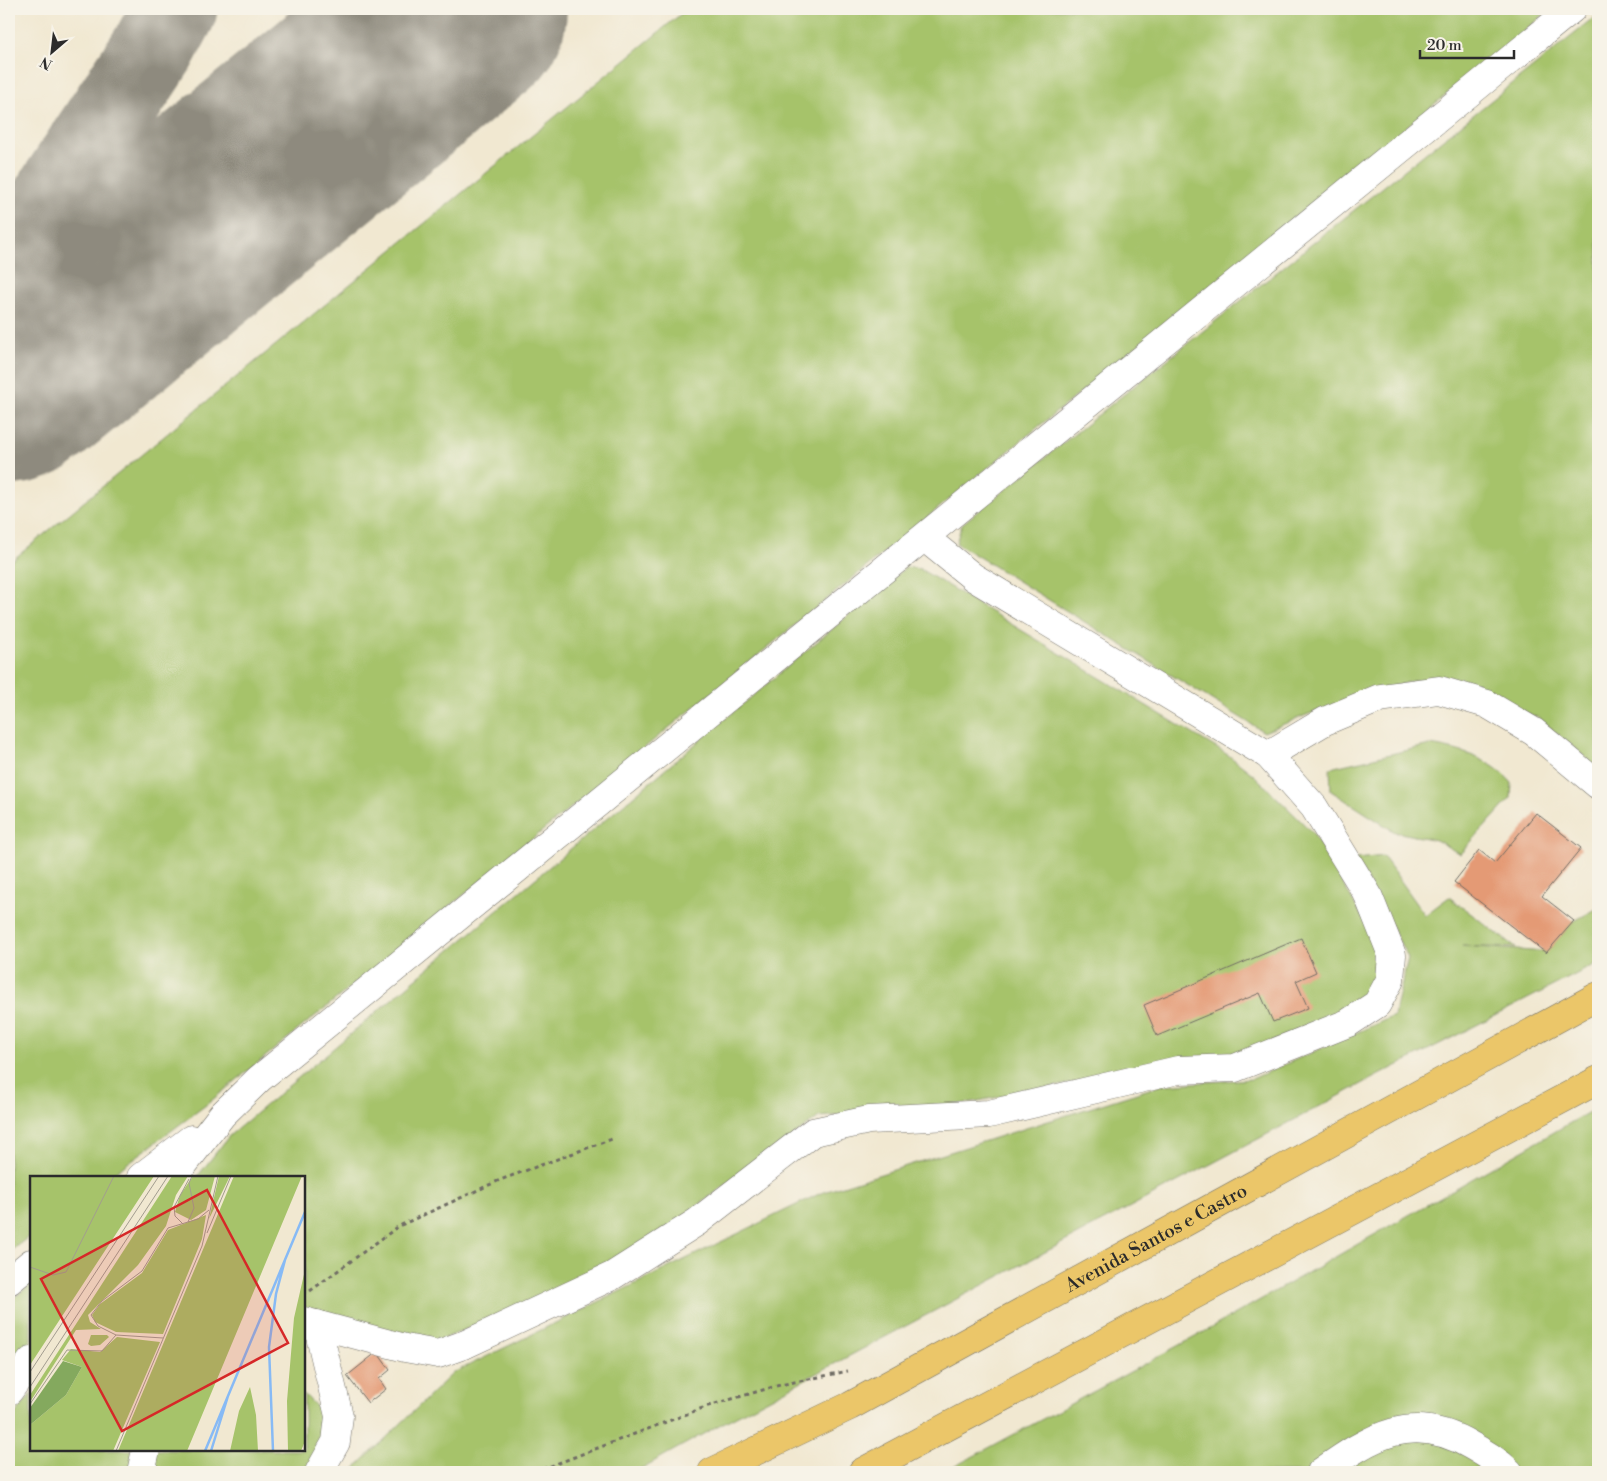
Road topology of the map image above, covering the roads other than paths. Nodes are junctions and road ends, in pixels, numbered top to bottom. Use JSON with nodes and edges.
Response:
{"nodes":[{"id":1,"x":1572,"y":9,"type":"edge"},
{"id":2,"x":925,"y":538,"type":"junction"},
{"id":3,"x":1268,"y":755,"type":"junction"},
{"id":4,"x":1598,"y":785,"type":"edge"},
{"id":5,"x":1598,"y":996,"type":"edge"},
{"id":6,"x":1598,"y":1080,"type":"edge"},
{"id":7,"x":222,"y":1115,"type":"junction"},
{"id":8,"x":142,"y":1176,"type":"edge"},
{"id":9,"x":175,"y":1176,"type":"edge"},
{"id":10,"x":30,"y":1264,"type":"edge"},
{"id":11,"x":9,"y":1281,"type":"edge"},
{"id":12,"x":310,"y":1323,"type":"edge"},
{"id":13,"x":30,"y":1362,"type":"edge"},
{"id":14,"x":9,"y":1391,"type":"edge"},
{"id":15,"x":146,"y":1451,"type":"edge"},
{"id":16,"x":141,"y":1472,"type":"edge"},
{"id":17,"x":319,"y":1472,"type":"edge"},
{"id":18,"x":712,"y":1472,"type":"edge"},
{"id":19,"x":862,"y":1472,"type":"edge"},
{"id":20,"x":1321,"y":1472,"type":"edge"},
{"id":21,"x":1509,"y":1472,"type":"edge"}],
"edges":[{"from":1,"to":2,"type":"street"},
{"from":2,"to":3,"type":"street"},
{"from":2,"to":7,"type":"street"},
{"from":3,"to":4,"type":"street"},
{"from":3,"to":12,"type":"street"},
{"from":5,"to":18,"type":"main road","name":"Avenida Santos e Castro"},
{"from":6,"to":19,"type":"main road"},
{"from":7,"to":8,"type":"street"},
{"from":7,"to":9,"type":"street"},
{"from":10,"to":11,"type":"street"},
{"from":12,"to":17,"type":"street"},
{"from":13,"to":14,"type":"street"},
{"from":15,"to":16,"type":"street"},
{"from":20,"to":21,"type":"street"}]}
